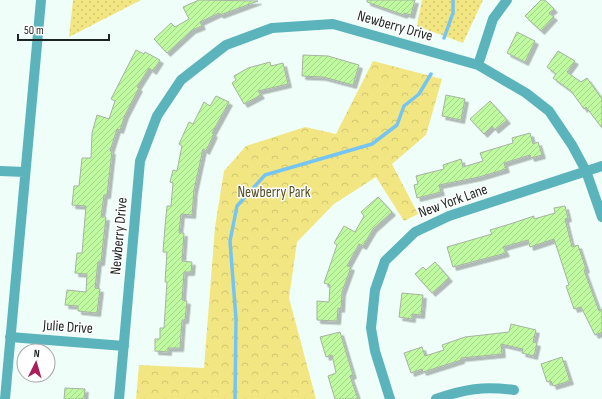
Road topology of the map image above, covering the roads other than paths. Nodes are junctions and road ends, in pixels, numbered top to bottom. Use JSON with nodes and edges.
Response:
{"nodes":[{"id":1,"x":41,"y":0,"type":"edge"},
{"id":2,"x":507,"y":0,"type":"edge"},
{"id":3,"x":478,"y":65,"type":"junction"},
{"id":4,"x":602,"y":166,"type":"edge"},
{"id":5,"x":0,"y":171,"type":"edge"},
{"id":6,"x":586,"y":171,"type":"junction"},
{"id":7,"x":25,"y":172,"type":"junction"},
{"id":8,"x":602,"y":217,"type":"edge"},
{"id":9,"x":10,"y":337,"type":"junction"},
{"id":10,"x":124,"y":346,"type":"junction"},
{"id":11,"x":514,"y":390,"type":"dead end"},
{"id":12,"x":5,"y":399,"type":"edge"},
{"id":13,"x":119,"y":399,"type":"edge"},
{"id":14,"x":390,"y":399,"type":"edge"},
{"id":15,"x":436,"y":399,"type":"edge"}],
"edges":[{"from":1,"to":7,"type":"street"},
{"from":2,"to":3,"type":"street"},
{"from":3,"to":6,"type":"street","name":"Newberry Drive"},
{"from":3,"to":10,"type":"street","name":"Newberry Drive"},
{"from":4,"to":6,"type":"street","name":"New York Lane"},
{"from":5,"to":7,"type":"street"},
{"from":6,"to":8,"type":"street","name":"Newberry Drive"},
{"from":6,"to":14,"type":"street","name":"New York Lane"},
{"from":7,"to":9,"type":"street"},
{"from":9,"to":10,"type":"street","name":"Julie Drive"},
{"from":9,"to":12,"type":"street"},
{"from":10,"to":13,"type":"street","name":"Newberry Drive"},
{"from":11,"to":15,"type":"street"}]}
